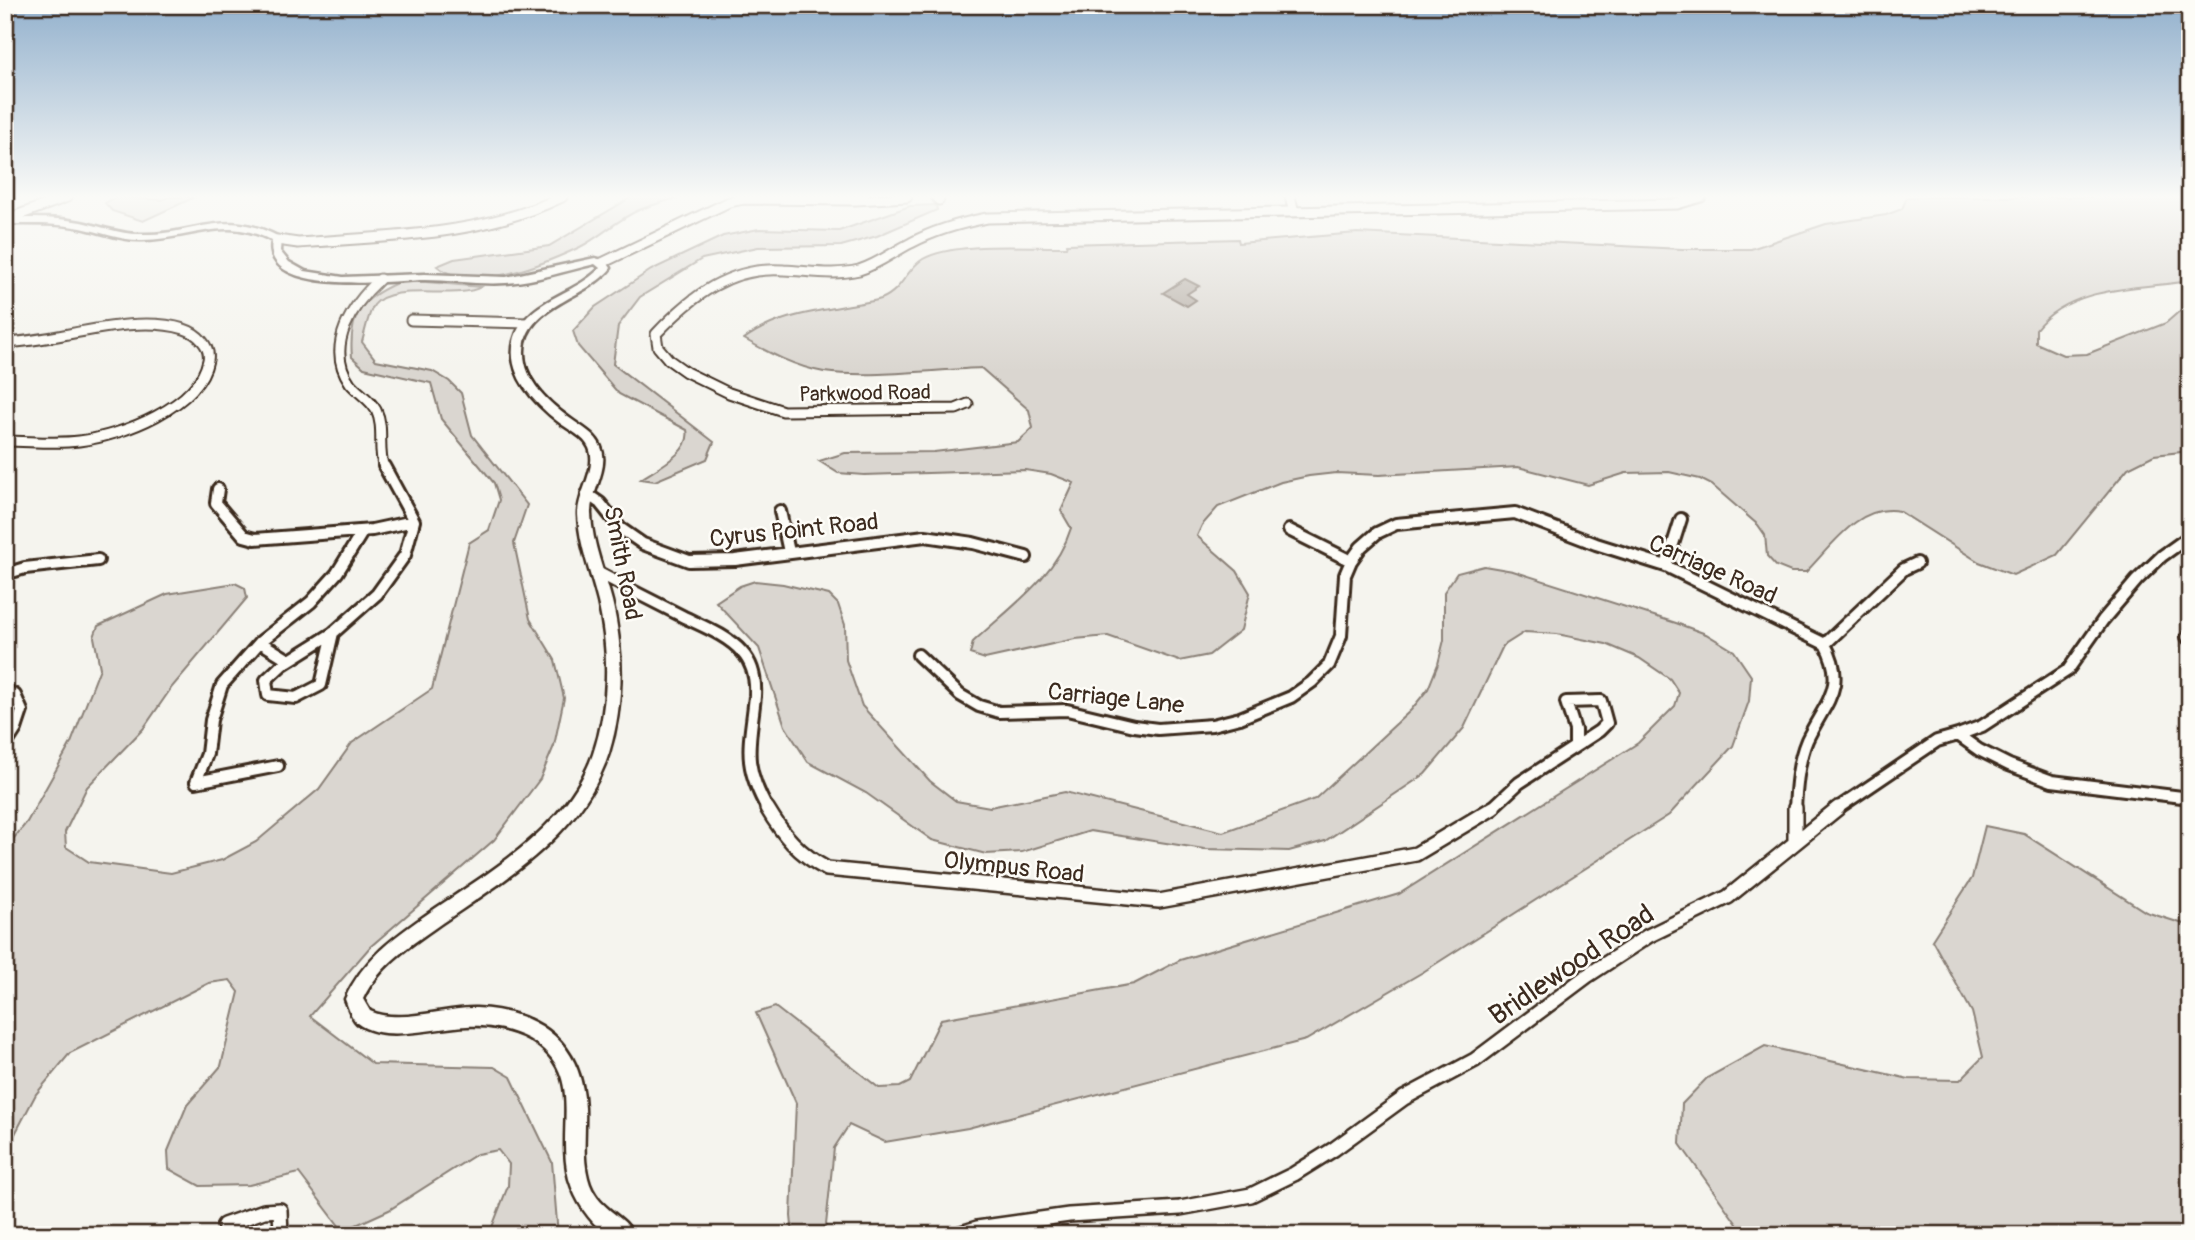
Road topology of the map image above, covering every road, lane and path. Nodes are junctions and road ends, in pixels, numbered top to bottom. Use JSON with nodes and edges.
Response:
{"nodes":[{"id":1,"x":277,"y":255,"type":"edge"},
{"id":2,"x":620,"y":255,"type":"edge"},
{"id":3,"x":892,"y":255,"type":"edge"},
{"id":4,"x":603,"y":263,"type":"junction"},
{"id":5,"x":380,"y":279,"type":"junction"},
{"id":6,"x":411,"y":320,"type":"dead end"},
{"id":7,"x":527,"y":323,"type":"junction"},
{"id":8,"x":5,"y":343,"type":"edge"},
{"id":9,"x":968,"y":404,"type":"dead end"},
{"id":10,"x":5,"y":441,"type":"edge"},
{"id":11,"x":218,"y":489,"type":"dead end"},
{"id":12,"x":587,"y":494,"type":"junction"},
{"id":13,"x":780,"y":511,"type":"dead end"},
{"id":14,"x":1681,"y":519,"type":"dead end"},
{"id":15,"x":414,"y":521,"type":"junction"},
{"id":16,"x":1289,"y":530,"type":"dead end"},
{"id":17,"x":363,"y":531,"type":"junction"},
{"id":18,"x":2190,"y":536,"type":"edge"},
{"id":19,"x":789,"y":552,"type":"junction"},
{"id":20,"x":1026,"y":557,"type":"dead end"},
{"id":21,"x":98,"y":560,"type":"dead end"},
{"id":22,"x":1349,"y":560,"type":"junction"},
{"id":23,"x":1917,"y":563,"type":"dead end"},
{"id":24,"x":1666,"y":566,"type":"junction"},
{"id":25,"x":597,"y":572,"type":"junction"},
{"id":26,"x":5,"y":574,"type":"edge"},
{"id":27,"x":333,"y":633,"type":"junction"},
{"id":28,"x":260,"y":642,"type":"junction"},
{"id":29,"x":1825,"y":644,"type":"junction"},
{"id":30,"x":919,"y":655,"type":"dead end"},
{"id":31,"x":289,"y":660,"type":"junction"},
{"id":32,"x":5,"y":690,"type":"edge"},
{"id":33,"x":1958,"y":736,"type":"junction"},
{"id":34,"x":1575,"y":745,"type":"dead end"},
{"id":35,"x":5,"y":746,"type":"edge"},
{"id":36,"x":278,"y":766,"type":"dead end"},
{"id":37,"x":2190,"y":798,"type":"edge"},
{"id":38,"x":1796,"y":842,"type":"junction"},
{"id":39,"x":224,"y":1225,"type":"dead end"},
{"id":40,"x":281,"y":1235,"type":"edge"},
{"id":41,"x":624,"y":1235,"type":"edge"},
{"id":42,"x":954,"y":1235,"type":"edge"}],
"edges":[{"from":1,"to":5,"type":"street"},
{"from":2,"to":4,"type":"street"},
{"from":3,"to":9,"type":"street","name":"Parkwood Road"},
{"from":4,"to":5,"type":"street"},
{"from":4,"to":7,"type":"street"},
{"from":5,"to":15,"type":"street"},
{"from":6,"to":7,"type":"street"},
{"from":7,"to":12,"type":"street","name":"Smith Road"},
{"from":8,"to":10,"type":"street"},
{"from":11,"to":17,"type":"street"},
{"from":12,"to":19,"type":"street","name":"Cyrus Point Road"},
{"from":12,"to":25,"type":"street","name":"Smith Road"},
{"from":13,"to":19,"type":"street"},
{"from":14,"to":24,"type":"street"},
{"from":15,"to":17,"type":"street"},
{"from":15,"to":27,"type":"street"},
{"from":16,"to":22,"type":"street"},
{"from":17,"to":28,"type":"street"},
{"from":18,"to":33,"type":"street","name":"Bridlewood Road"},
{"from":19,"to":20,"type":"street","name":"Cyrus Point Road"},
{"from":21,"to":26,"type":"street"},
{"from":22,"to":24,"type":"street","name":"Carriage Road"},
{"from":22,"to":30,"type":"street","name":"Carriage Lane"},
{"from":23,"to":29,"type":"street"},
{"from":24,"to":29,"type":"street","name":"Carriage Road"},
{"from":25,"to":34,"type":"street","name":"Olympus Road"},
{"from":25,"to":41,"type":"street","name":"Smith Road"},
{"from":27,"to":31,"type":"street"},
{"from":27,"to":31,"type":"street"},
{"from":28,"to":31,"type":"street"},
{"from":28,"to":36,"type":"street"},
{"from":29,"to":38,"type":"street"},
{"from":32,"to":35,"type":"street"},
{"from":33,"to":37,"type":"street"},
{"from":33,"to":38,"type":"street","name":"Bridlewood Road"},
{"from":38,"to":42,"type":"street","name":"Bridlewood Road"},
{"from":39,"to":40,"type":"street"}]}
